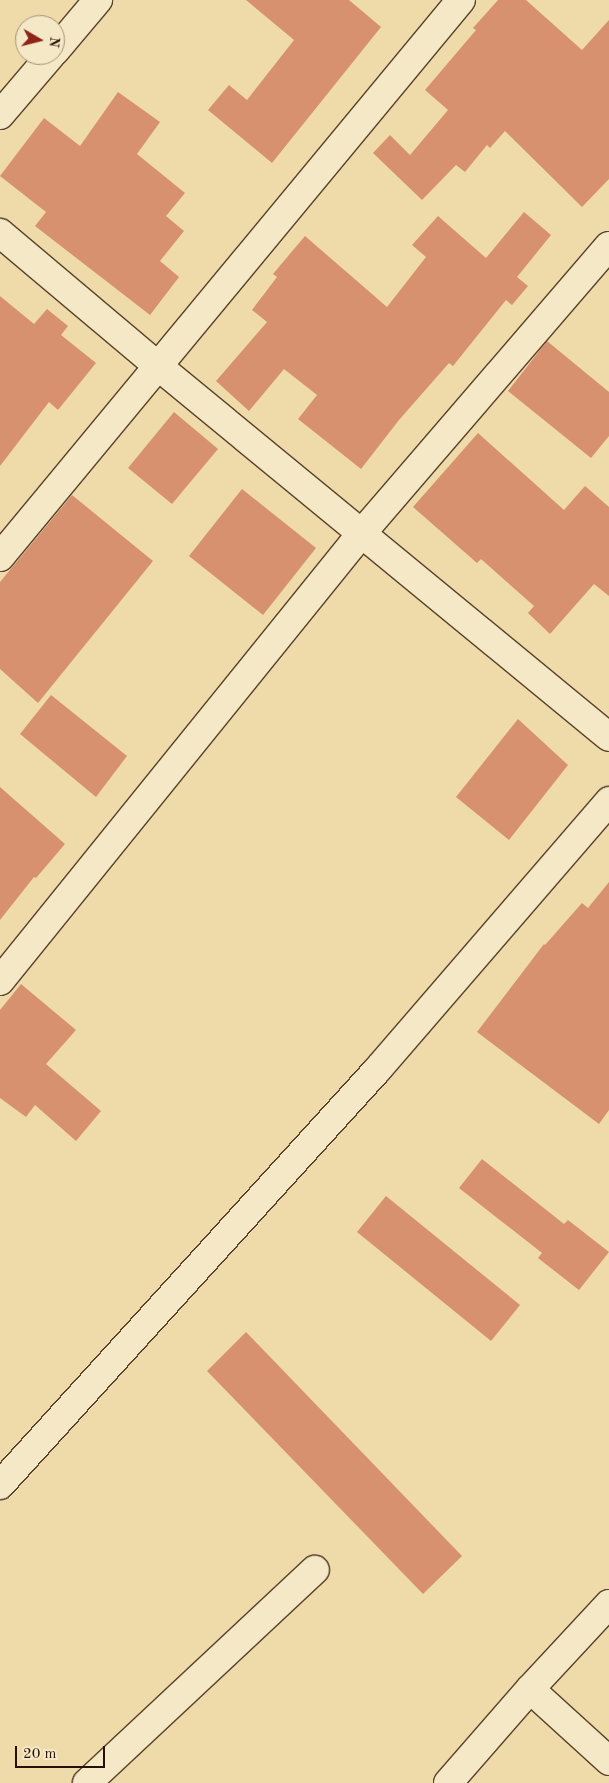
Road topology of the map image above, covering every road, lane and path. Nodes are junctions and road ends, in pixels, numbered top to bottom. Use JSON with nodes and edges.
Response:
{"nodes":[{"id":1,"x":98,"y":0,"type":"edge"},
{"id":2,"x":461,"y":0,"type":"edge"},
{"id":3,"x":65,"y":39,"type":"edge"},
{"id":4,"x":42,"y":65,"type":"edge"},
{"id":5,"x":0,"y":115,"type":"edge"},
{"id":6,"x":0,"y":233,"type":"edge"},
{"id":7,"x":609,"y":246,"type":"edge"},
{"id":8,"x":158,"y":366,"type":"junction"},
{"id":9,"x":361,"y":534,"type":"junction"},
{"id":10,"x":0,"y":557,"type":"edge"},
{"id":11,"x":609,"y":737,"type":"edge"},
{"id":12,"x":609,"y":802,"type":"edge"},
{"id":13,"x":0,"y":981,"type":"edge"},
{"id":14,"x":0,"y":1485,"type":"edge"},
{"id":15,"x":315,"y":1570,"type":"dead end"},
{"id":16,"x":609,"y":1604,"type":"edge"},
{"id":17,"x":530,"y":1689,"type":"junction"},
{"id":18,"x":609,"y":1761,"type":"edge"},
{"id":19,"x":87,"y":1783,"type":"edge"},
{"id":20,"x":448,"y":1783,"type":"edge"}],
"edges":[{"from":1,"to":3,"type":"street"},
{"from":2,"to":8,"type":"street"},
{"from":4,"to":5,"type":"street"},
{"from":6,"to":8,"type":"street"},
{"from":7,"to":9,"type":"street"},
{"from":8,"to":9,"type":"street"},
{"from":8,"to":10,"type":"street"},
{"from":9,"to":11,"type":"street"},
{"from":9,"to":13,"type":"street"},
{"from":12,"to":14,"type":"street"},
{"from":15,"to":19,"type":"street"},
{"from":16,"to":17,"type":"street"},
{"from":17,"to":18,"type":"street"},
{"from":17,"to":20,"type":"street"}]}
